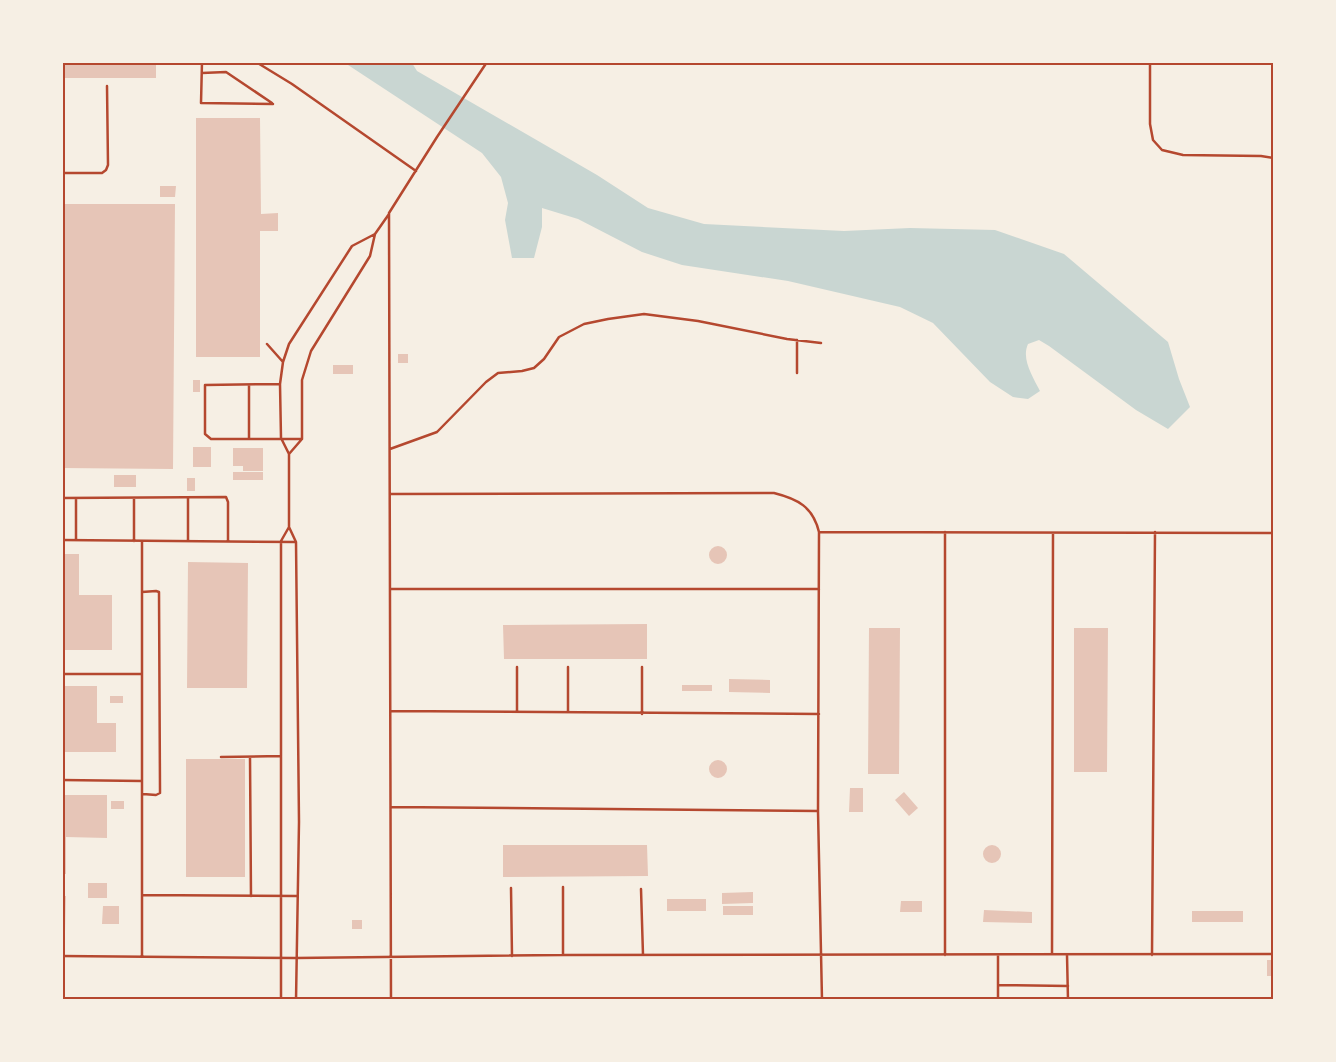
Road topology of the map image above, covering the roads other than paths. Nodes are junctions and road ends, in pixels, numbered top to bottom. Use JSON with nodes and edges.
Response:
{"nodes":[{"id":1,"x":202,"y":62,"type":"edge"},
{"id":2,"x":256,"y":62,"type":"edge"},
{"id":3,"x":487,"y":62,"type":"edge"},
{"id":4,"x":1150,"y":62,"type":"edge"},
{"id":5,"x":201,"y":73,"type":"junction"},
{"id":6,"x":107,"y":86,"type":"dead end"},
{"id":7,"x":1274,"y":158,"type":"edge"},
{"id":8,"x":416,"y":171,"type":"junction"},
{"id":9,"x":62,"y":172,"type":"edge"},
{"id":10,"x":390,"y":213,"type":"junction"},
{"id":11,"x":375,"y":234,"type":"junction"},
{"id":12,"x":797,"y":340,"type":"junction"},
{"id":13,"x":821,"y":343,"type":"dead end"},
{"id":14,"x":267,"y":344,"type":"dead end"},
{"id":15,"x":283,"y":362,"type":"junction"},
{"id":16,"x":797,"y":373,"type":"dead end"},
{"id":17,"x":249,"y":384,"type":"junction"},
{"id":18,"x":280,"y":384,"type":"junction"},
{"id":19,"x":249,"y":438,"type":"junction"},
{"id":20,"x":281,"y":438,"type":"junction"},
{"id":21,"x":302,"y":439,"type":"junction"},
{"id":22,"x":390,"y":450,"type":"junction"},
{"id":23,"x":289,"y":454,"type":"junction"},
{"id":24,"x":391,"y":494,"type":"junction"},
{"id":25,"x":62,"y":498,"type":"edge"},
{"id":26,"x":134,"y":498,"type":"junction"},
{"id":27,"x":188,"y":498,"type":"junction"},
{"id":28,"x":76,"y":499,"type":"junction"},
{"id":29,"x":289,"y":527,"type":"junction"},
{"id":30,"x":819,"y":532,"type":"junction"},
{"id":31,"x":945,"y":532,"type":"junction"},
{"id":32,"x":1053,"y":532,"type":"junction"},
{"id":33,"x":1155,"y":532,"type":"junction"},
{"id":34,"x":1274,"y":533,"type":"edge"},
{"id":35,"x":62,"y":540,"type":"edge"},
{"id":36,"x":76,"y":540,"type":"junction"},
{"id":37,"x":134,"y":541,"type":"junction"},
{"id":38,"x":142,"y":541,"type":"junction"},
{"id":39,"x":188,"y":541,"type":"junction"},
{"id":40,"x":228,"y":541,"type":"junction"},
{"id":41,"x":280,"y":542,"type":"junction"},
{"id":42,"x":296,"y":542,"type":"junction"},
{"id":43,"x":391,"y":589,"type":"junction"},
{"id":44,"x":819,"y":589,"type":"junction"},
{"id":45,"x":142,"y":592,"type":"junction"},
{"id":46,"x":517,"y":667,"type":"dead end"},
{"id":47,"x":568,"y":667,"type":"dead end"},
{"id":48,"x":642,"y":667,"type":"dead end"},
{"id":49,"x":62,"y":674,"type":"edge"},
{"id":50,"x":142,"y":674,"type":"junction"},
{"id":51,"x":391,"y":711,"type":"junction"},
{"id":52,"x":517,"y":712,"type":"junction"},
{"id":53,"x":568,"y":712,"type":"junction"},
{"id":54,"x":642,"y":714,"type":"junction"},
{"id":55,"x":818,"y":714,"type":"junction"},
{"id":56,"x":281,"y":756,"type":"junction"},
{"id":57,"x":221,"y":757,"type":"dead end"},
{"id":58,"x":250,"y":757,"type":"junction"},
{"id":59,"x":62,"y":780,"type":"edge"},
{"id":60,"x":142,"y":781,"type":"junction"},
{"id":61,"x":142,"y":794,"type":"junction"},
{"id":62,"x":390,"y":808,"type":"junction"},
{"id":63,"x":818,"y":811,"type":"junction"},
{"id":64,"x":563,"y":887,"type":"dead end"},
{"id":65,"x":511,"y":888,"type":"dead end"},
{"id":66,"x":641,"y":889,"type":"dead end"},
{"id":67,"x":142,"y":895,"type":"junction"},
{"id":68,"x":251,"y":896,"type":"junction"},
{"id":69,"x":280,"y":896,"type":"junction"},
{"id":70,"x":297,"y":896,"type":"junction"},
{"id":71,"x":1052,"y":954,"type":"junction"},
{"id":72,"x":1274,"y":954,"type":"edge"},
{"id":73,"x":822,"y":955,"type":"junction"},
{"id":74,"x":945,"y":955,"type":"junction"},
{"id":75,"x":998,"y":955,"type":"junction"},
{"id":76,"x":1067,"y":955,"type":"junction"},
{"id":77,"x":1152,"y":955,"type":"junction"},
{"id":78,"x":62,"y":956,"type":"edge"},
{"id":79,"x":142,"y":956,"type":"junction"},
{"id":80,"x":391,"y":956,"type":"junction"},
{"id":81,"x":512,"y":956,"type":"junction"},
{"id":82,"x":563,"y":956,"type":"junction"},
{"id":83,"x":643,"y":956,"type":"junction"},
{"id":84,"x":280,"y":958,"type":"junction"},
{"id":85,"x":296,"y":958,"type":"junction"},
{"id":86,"x":998,"y":985,"type":"junction"},
{"id":87,"x":1068,"y":986,"type":"junction"},
{"id":88,"x":280,"y":1000,"type":"edge"},
{"id":89,"x":296,"y":1000,"type":"edge"},
{"id":90,"x":391,"y":1000,"type":"edge"},
{"id":91,"x":822,"y":1000,"type":"edge"},
{"id":92,"x":998,"y":1000,"type":"edge"},
{"id":93,"x":1068,"y":1000,"type":"edge"}],
"edges":[{"from":1,"to":5,"type":"lane"},
{"from":2,"to":8,"type":"lane"},
{"from":3,"to":8,"type":"lane"},
{"from":4,"to":7,"type":"lane"},
{"from":5,"to":5,"type":"lane"},
{"from":6,"to":9,"type":"lane"},
{"from":8,"to":10,"type":"lane"},
{"from":10,"to":11,"type":"lane"},
{"from":10,"to":22,"type":"lane"},
{"from":11,"to":15,"type":"lane"},
{"from":11,"to":21,"type":"lane"},
{"from":12,"to":13,"type":"lane"},
{"from":12,"to":16,"type":"lane"},
{"from":12,"to":22,"type":"lane"},
{"from":14,"to":15,"type":"lane"},
{"from":15,"to":18,"type":"lane"},
{"from":17,"to":18,"type":"lane"},
{"from":17,"to":19,"type":"lane"},
{"from":17,"to":19,"type":"lane"},
{"from":18,"to":20,"type":"lane"},
{"from":19,"to":20,"type":"lane"},
{"from":20,"to":21,"type":"lane"},
{"from":20,"to":23,"type":"lane"},
{"from":21,"to":23,"type":"lane"},
{"from":22,"to":24,"type":"lane"},
{"from":23,"to":29,"type":"lane"},
{"from":24,"to":30,"type":"lane"},
{"from":24,"to":43,"type":"lane"},
{"from":25,"to":28,"type":"lane"},
{"from":26,"to":27,"type":"lane"},
{"from":26,"to":28,"type":"lane"},
{"from":26,"to":37,"type":"lane"},
{"from":27,"to":39,"type":"lane"},
{"from":27,"to":40,"type":"lane"},
{"from":28,"to":36,"type":"lane"},
{"from":29,"to":41,"type":"lane"},
{"from":29,"to":42,"type":"lane"},
{"from":30,"to":31,"type":"lane"},
{"from":30,"to":44,"type":"lane"},
{"from":31,"to":32,"type":"lane"},
{"from":31,"to":74,"type":"lane"},
{"from":32,"to":33,"type":"lane"},
{"from":32,"to":71,"type":"lane"},
{"from":33,"to":34,"type":"lane"},
{"from":33,"to":77,"type":"lane"},
{"from":35,"to":36,"type":"lane"},
{"from":36,"to":37,"type":"lane"},
{"from":37,"to":38,"type":"lane"},
{"from":38,"to":39,"type":"lane"},
{"from":38,"to":45,"type":"lane"},
{"from":39,"to":40,"type":"lane"},
{"from":40,"to":41,"type":"lane"},
{"from":41,"to":42,"type":"lane"},
{"from":41,"to":56,"type":"lane"},
{"from":42,"to":70,"type":"lane"},
{"from":43,"to":44,"type":"lane"},
{"from":43,"to":51,"type":"lane"},
{"from":44,"to":55,"type":"lane"},
{"from":45,"to":50,"type":"lane"},
{"from":45,"to":61,"type":"lane"},
{"from":46,"to":52,"type":"lane"},
{"from":47,"to":53,"type":"lane"},
{"from":48,"to":54,"type":"lane"},
{"from":49,"to":50,"type":"lane"},
{"from":50,"to":60,"type":"lane"},
{"from":51,"to":52,"type":"lane"},
{"from":51,"to":62,"type":"lane"},
{"from":52,"to":53,"type":"lane"},
{"from":53,"to":54,"type":"lane"},
{"from":54,"to":55,"type":"lane"},
{"from":55,"to":63,"type":"lane"},
{"from":56,"to":58,"type":"lane"},
{"from":56,"to":69,"type":"lane"},
{"from":57,"to":58,"type":"lane"},
{"from":58,"to":68,"type":"lane"},
{"from":59,"to":60,"type":"lane"},
{"from":60,"to":61,"type":"lane"},
{"from":61,"to":67,"type":"lane"},
{"from":62,"to":63,"type":"lane"},
{"from":62,"to":80,"type":"lane"},
{"from":63,"to":73,"type":"lane"},
{"from":64,"to":82,"type":"lane"},
{"from":65,"to":81,"type":"lane"},
{"from":66,"to":83,"type":"lane"},
{"from":67,"to":68,"type":"lane"},
{"from":67,"to":79,"type":"lane"},
{"from":68,"to":69,"type":"lane"},
{"from":69,"to":70,"type":"lane"},
{"from":69,"to":84,"type":"lane"},
{"from":70,"to":85,"type":"lane"},
{"from":71,"to":75,"type":"lane"},
{"from":71,"to":76,"type":"lane"},
{"from":72,"to":77,"type":"lane"},
{"from":73,"to":74,"type":"lane"},
{"from":73,"to":83,"type":"lane"},
{"from":73,"to":91,"type":"lane"},
{"from":74,"to":75,"type":"lane"},
{"from":75,"to":86,"type":"lane"},
{"from":76,"to":77,"type":"lane"},
{"from":76,"to":87,"type":"lane"},
{"from":78,"to":79,"type":"lane"},
{"from":79,"to":84,"type":"lane"},
{"from":80,"to":81,"type":"lane"},
{"from":80,"to":85,"type":"lane"},
{"from":80,"to":90,"type":"lane"},
{"from":81,"to":82,"type":"lane"},
{"from":82,"to":83,"type":"lane"},
{"from":84,"to":85,"type":"lane"},
{"from":84,"to":88,"type":"lane"},
{"from":85,"to":89,"type":"lane"},
{"from":86,"to":87,"type":"lane"},
{"from":86,"to":92,"type":"lane"},
{"from":87,"to":93,"type":"lane"}]}
